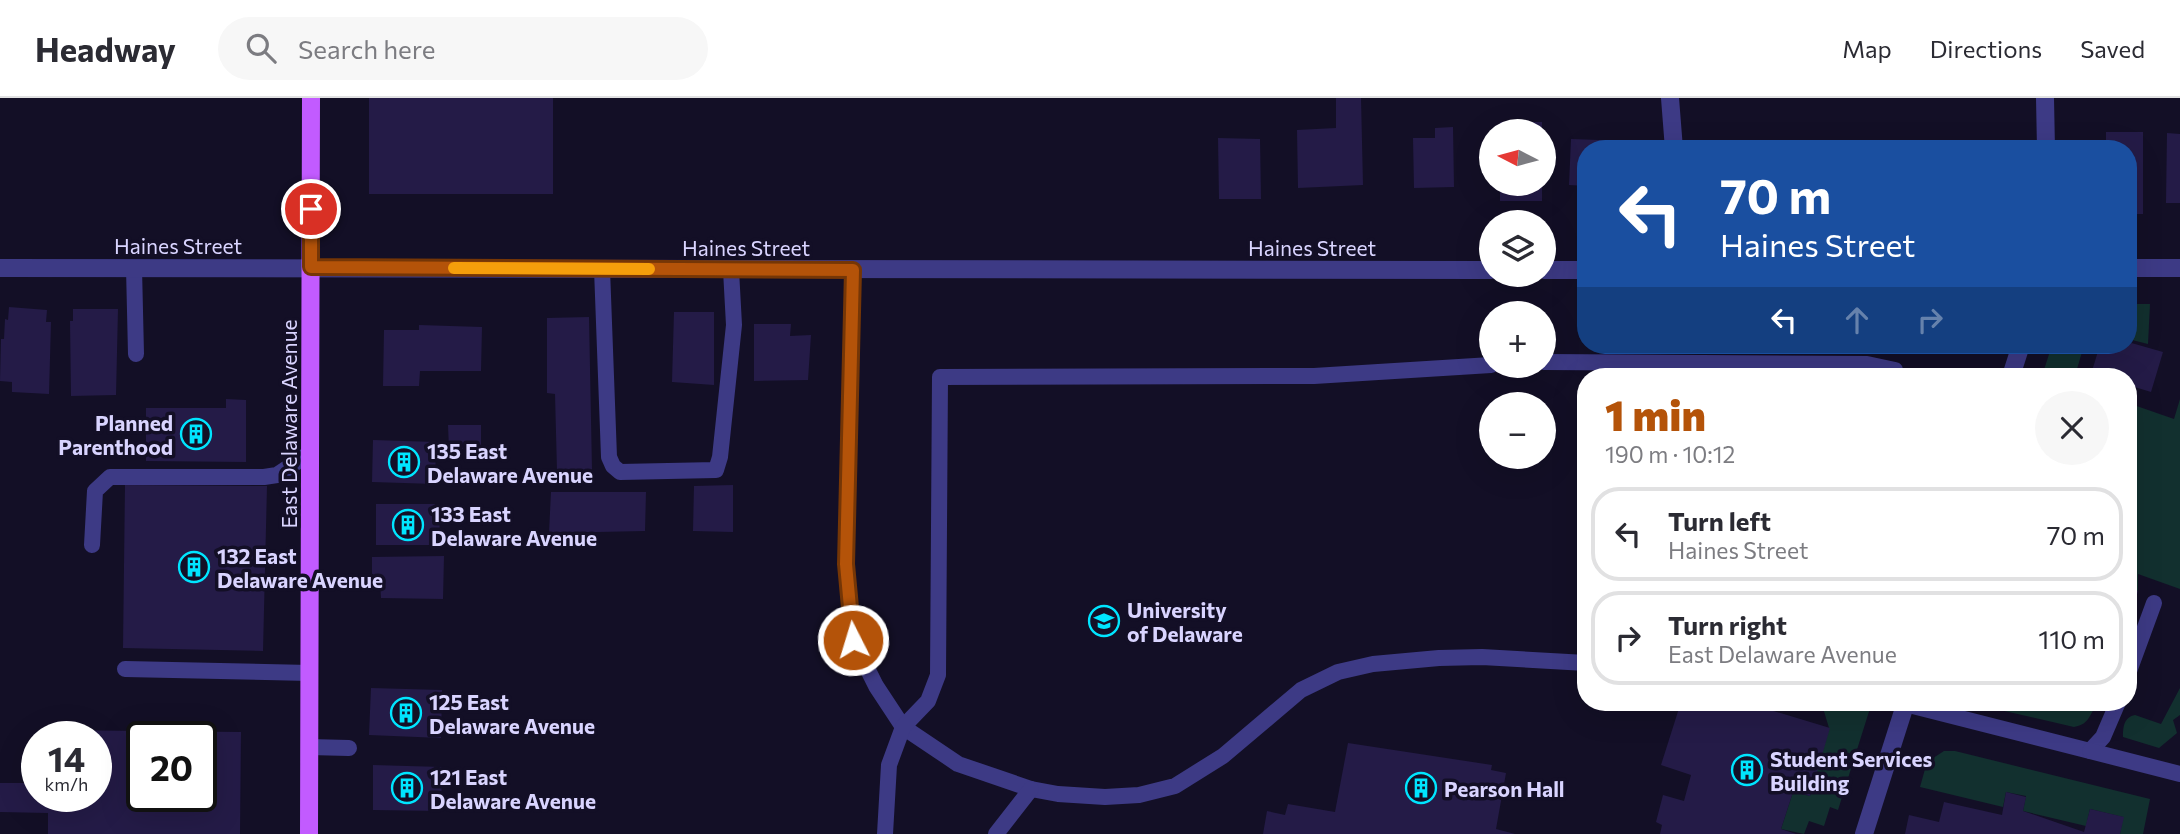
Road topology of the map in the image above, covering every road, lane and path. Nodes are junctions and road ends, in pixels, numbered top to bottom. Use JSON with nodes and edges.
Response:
{"nodes":[{"id":1,"x":312,"y":98,"type":"edge"},
{"id":2,"x":1670,"y":98,"type":"edge"},
{"id":3,"x":2045,"y":98,"type":"edge"},
{"id":4,"x":1673,"y":140,"type":"edge"},
{"id":5,"x":2046,"y":140,"type":"edge"},
{"id":6,"x":311,"y":267,"type":"junction"},
{"id":7,"x":0,"y":268,"type":"edge"},
{"id":8,"x":134,"y":268,"type":"junction"},
{"id":9,"x":2137,"y":268,"type":"edge"},
{"id":10,"x":2180,"y":268,"type":"edge"},
{"id":11,"x":602,"y":269,"type":"junction"},
{"id":12,"x":731,"y":270,"type":"junction"},
{"id":13,"x":853,"y":270,"type":"junction"},
{"id":14,"x":1479,"y":270,"type":"edge"},
{"id":15,"x":1556,"y":270,"type":"edge"},
{"id":16,"x":1577,"y":270,"type":"edge"},
{"id":17,"x":136,"y":354,"type":"dead end"},
{"id":18,"x":1556,"y":362,"type":"edge"},
{"id":19,"x":1479,"y":366,"type":"edge"},
{"id":20,"x":1886,"y":368,"type":"edge"},
{"id":21,"x":310,"y":453,"type":"junction"},
{"id":22,"x":92,"y":545,"type":"dead end"},
{"id":23,"x":2154,"y":603,"type":"dead end"},
{"id":24,"x":2137,"y":649,"type":"edge"},
{"id":25,"x":1577,"y":662,"type":"edge"},
{"id":26,"x":125,"y":669,"type":"dead end"},
{"id":27,"x":310,"y":673,"type":"junction"},
{"id":28,"x":1902,"y":711,"type":"edge"},
{"id":29,"x":1936,"y":711,"type":"edge"},
{"id":30,"x":2114,"y":711,"type":"edge"},
{"id":31,"x":903,"y":727,"type":"junction"},
{"id":32,"x":309,"y":747,"type":"junction"},
{"id":33,"x":349,"y":748,"type":"dead end"},
{"id":34,"x":2090,"y":751,"type":"junction"},
{"id":35,"x":2180,"y":774,"type":"edge"},
{"id":36,"x":1031,"y":789,"type":"junction"},
{"id":37,"x":309,"y":834,"type":"edge"},
{"id":38,"x":885,"y":834,"type":"edge"},
{"id":39,"x":996,"y":834,"type":"edge"},
{"id":40,"x":1864,"y":834,"type":"edge"}],
"edges":[{"from":1,"to":6,"type":"main road","name":"East Delaware Avenue"},
{"from":2,"to":4,"type":"street"},
{"from":3,"to":5,"type":"street"},
{"from":6,"to":8,"type":"street","name":"Haines Street"},
{"from":6,"to":11,"type":"street","name":"Haines Street"},
{"from":6,"to":21,"type":"main road","name":"East Delaware Avenue"},
{"from":7,"to":8,"type":"street","name":"Haines Street"},
{"from":8,"to":17,"type":"lane"},
{"from":9,"to":10,"type":"street"},
{"from":11,"to":12,"type":"street","name":"Haines Street"},
{"from":11,"to":12,"type":"lane"},
{"from":12,"to":13,"type":"street","name":"Haines Street"},
{"from":13,"to":14,"type":"street","name":"Haines Street"},
{"from":13,"to":31,"type":"lane"},
{"from":15,"to":16,"type":"street"},
{"from":18,"to":20,"type":"lane"},
{"from":19,"to":31,"type":"lane"},
{"from":21,"to":22,"type":"lane"},
{"from":21,"to":27,"type":"main road","name":"East Delaware Avenue"},
{"from":23,"to":24,"type":"lane"},
{"from":25,"to":36,"type":"lane"},
{"from":26,"to":27,"type":"lane"},
{"from":27,"to":32,"type":"main road","name":"East Delaware Avenue"},
{"from":28,"to":40,"type":"street"},
{"from":29,"to":34,"type":"lane"},
{"from":30,"to":34,"type":"lane"},
{"from":31,"to":36,"type":"lane"},
{"from":31,"to":38,"type":"lane"},
{"from":32,"to":33,"type":"lane"},
{"from":32,"to":37,"type":"main road","name":"East Delaware Avenue"},
{"from":34,"to":35,"type":"lane"},
{"from":36,"to":39,"type":"lane"}]}
